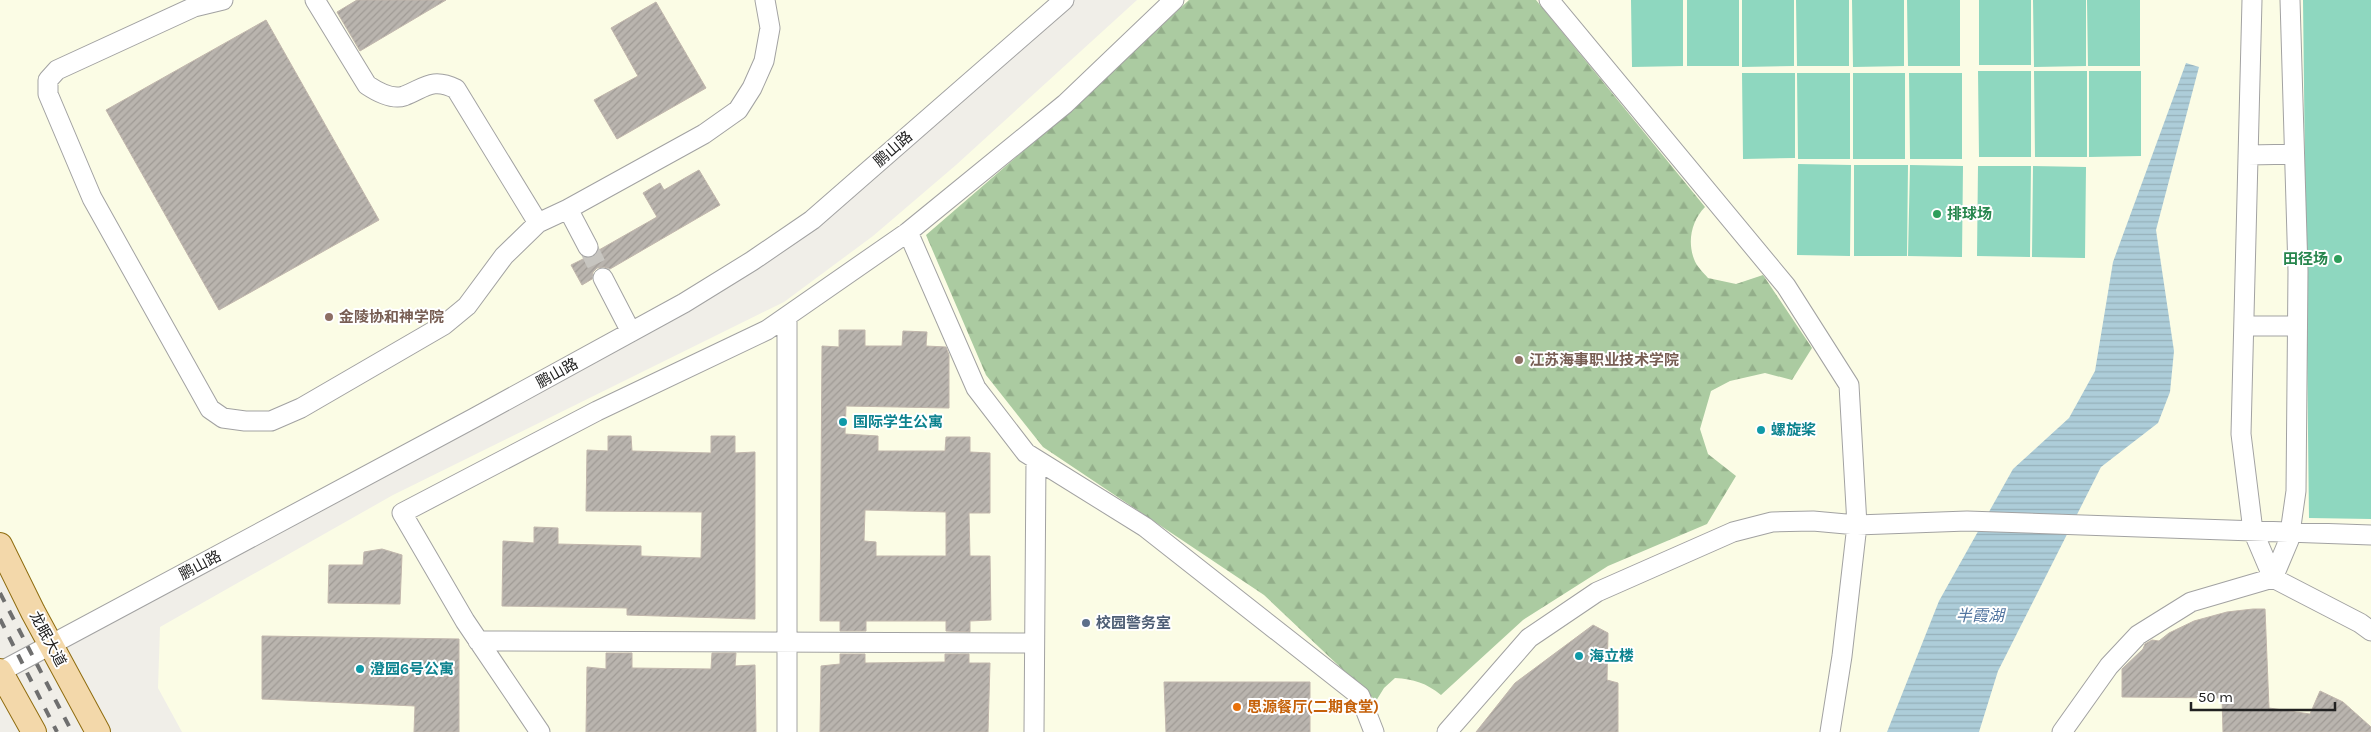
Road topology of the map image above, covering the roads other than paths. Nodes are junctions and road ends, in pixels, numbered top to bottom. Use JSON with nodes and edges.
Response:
{"nodes":[{"id":1,"x":222,"y":0,"type":"edge"},
{"id":2,"x":315,"y":0,"type":"edge"},
{"id":3,"x":765,"y":0,"type":"edge"},
{"id":4,"x":1064,"y":0,"type":"edge"},
{"id":5,"x":1174,"y":0,"type":"edge"},
{"id":6,"x":1549,"y":0,"type":"edge"},
{"id":7,"x":2252,"y":0,"type":"edge"},
{"id":8,"x":2290,"y":0,"type":"edge"},
{"id":9,"x":2294,"y":154,"type":"junction"},
{"id":10,"x":2248,"y":155,"type":"junction"},
{"id":11,"x":568,"y":209,"type":"junction"},
{"id":12,"x":538,"y":224,"type":"junction"},
{"id":13,"x":908,"y":232,"type":"junction"},
{"id":14,"x":588,"y":248,"type":"tunnel mouth"},
{"id":15,"x":603,"y":278,"type":"tunnel mouth"},
{"id":16,"x":787,"y":316,"type":"junction"},
{"id":17,"x":2244,"y":326,"type":"junction"},
{"id":18,"x":2297,"y":326,"type":"junction"},
{"id":19,"x":631,"y":332,"type":"junction"},
{"id":20,"x":1036,"y":460,"type":"junction"},
{"id":21,"x":1857,"y":525,"type":"junction"},
{"id":22,"x":2253,"y":531,"type":"junction"},
{"id":23,"x":2290,"y":532,"type":"junction"},
{"id":24,"x":2371,"y":535,"type":"edge"},
{"id":25,"x":0,"y":545,"type":"edge"},
{"id":26,"x":2273,"y":578,"type":"junction"},
{"id":27,"x":2371,"y":631,"type":"edge"},
{"id":28,"x":478,"y":641,"type":"junction"},
{"id":29,"x":787,"y":642,"type":"junction"},
{"id":30,"x":1034,"y":643,"type":"junction"},
{"id":31,"x":51,"y":645,"type":"junction"},
{"id":32,"x":0,"y":671,"type":"edge"},
{"id":33,"x":34,"y":732,"type":"edge"},
{"id":34,"x":98,"y":732,"type":"edge"},
{"id":35,"x":540,"y":732,"type":"edge"},
{"id":36,"x":787,"y":732,"type":"edge"},
{"id":37,"x":1034,"y":732,"type":"edge"},
{"id":38,"x":1374,"y":732,"type":"edge"},
{"id":39,"x":1447,"y":732,"type":"edge"},
{"id":40,"x":1830,"y":732,"type":"edge"},
{"id":41,"x":2062,"y":732,"type":"edge"}],
"edges":[{"from":1,"to":12,"type":"street"},
{"from":2,"to":12,"type":"street"},
{"from":3,"to":11,"type":"street"},
{"from":4,"to":19,"type":"street","name":"鹏山路"},
{"from":5,"to":13,"type":"street"},
{"from":6,"to":21,"type":"street"},
{"from":7,"to":10,"type":"street"},
{"from":8,"to":9,"type":"street"},
{"from":9,"to":10,"type":"street"},
{"from":9,"to":18,"type":"street"},
{"from":10,"to":17,"type":"street"},
{"from":11,"to":12,"type":"street"},
{"from":11,"to":14,"type":"street"},
{"from":13,"to":16,"type":"street"},
{"from":13,"to":20,"type":"street"},
{"from":15,"to":19,"type":"street"},
{"from":16,"to":28,"type":"street"},
{"from":16,"to":29,"type":"street"},
{"from":17,"to":18,"type":"street"},
{"from":17,"to":22,"type":"street"},
{"from":18,"to":23,"type":"street"},
{"from":19,"to":31,"type":"street","name":"鹏山路"},
{"from":20,"to":30,"type":"street"},
{"from":20,"to":38,"type":"street"},
{"from":21,"to":22,"type":"street"},
{"from":21,"to":39,"type":"street"},
{"from":21,"to":40,"type":"street"},
{"from":22,"to":23,"type":"street"},
{"from":22,"to":26,"type":"street"},
{"from":23,"to":24,"type":"street"},
{"from":23,"to":26,"type":"street"},
{"from":25,"to":31,"type":"main road","name":"龙眠大道"},
{"from":26,"to":27,"type":"street"},
{"from":26,"to":41,"type":"street"},
{"from":28,"to":29,"type":"street"},
{"from":28,"to":35,"type":"street"},
{"from":29,"to":30,"type":"street"},
{"from":29,"to":36,"type":"street"},
{"from":30,"to":37,"type":"street"},
{"from":31,"to":32,"type":"street","name":"鹏山路"},
{"from":31,"to":34,"type":"main road","name":"龙眠大道"},
{"from":32,"to":33,"type":"main road"}]}
